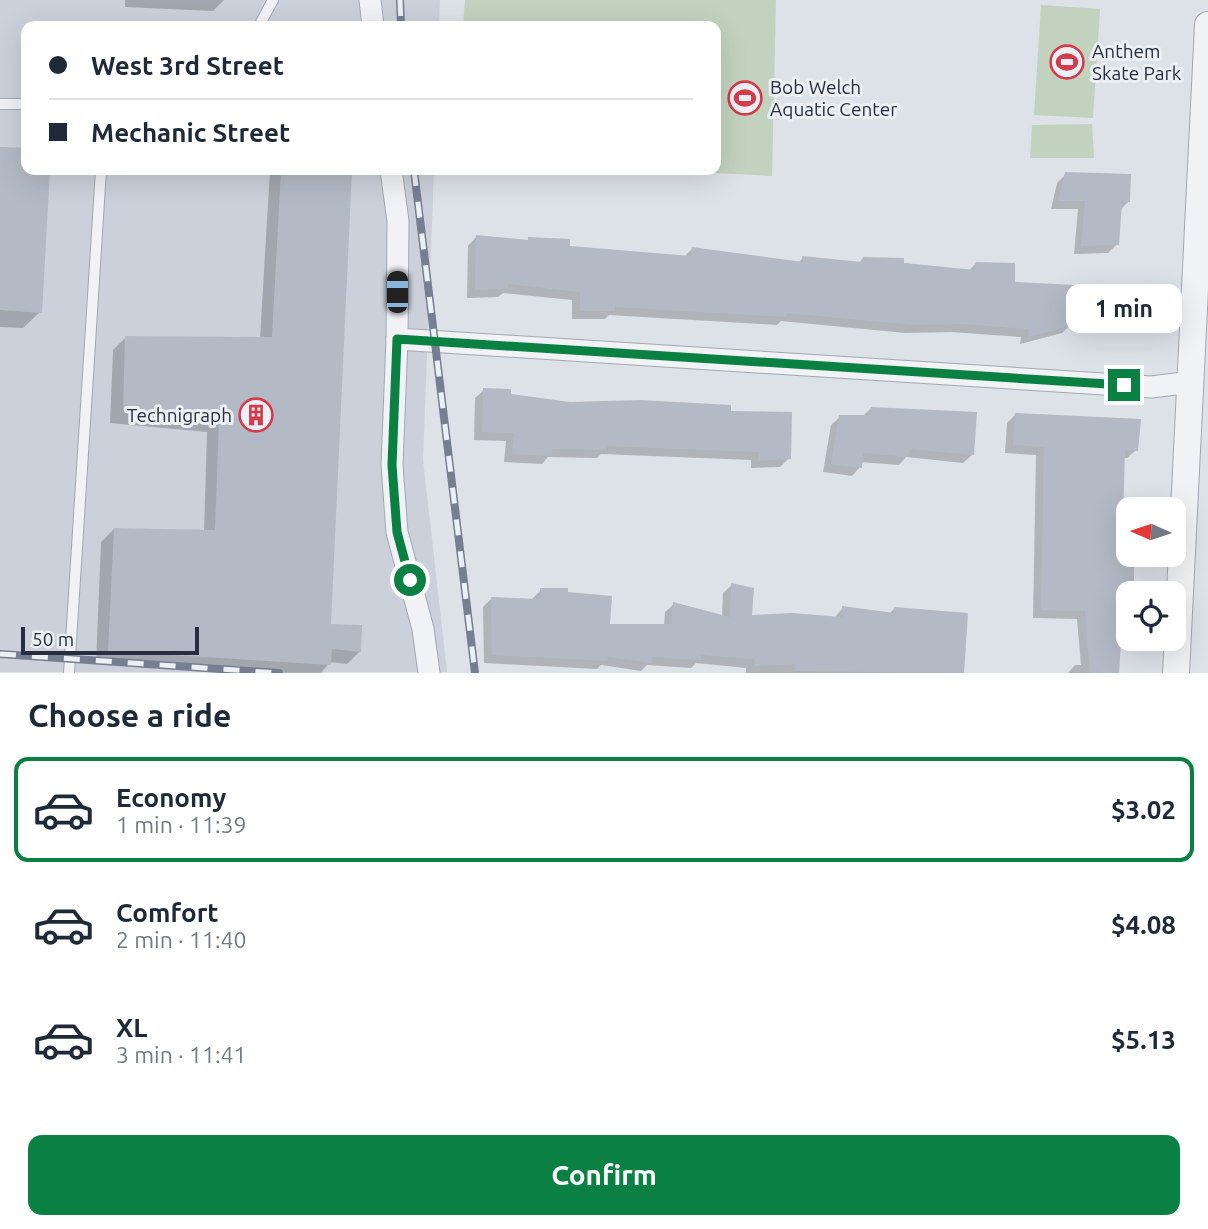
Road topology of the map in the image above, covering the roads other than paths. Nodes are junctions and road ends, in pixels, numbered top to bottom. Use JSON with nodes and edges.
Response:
{"nodes":[{"id":1,"x":273,"y":0,"type":"edge"},
{"id":2,"x":370,"y":0,"type":"edge"},
{"id":3,"x":262,"y":21,"type":"edge"},
{"id":4,"x":372,"y":21,"type":"edge"},
{"id":5,"x":1208,"y":25,"type":"edge"},
{"id":6,"x":1208,"y":35,"type":"edge"},
{"id":7,"x":0,"y":104,"type":"edge"},
{"id":8,"x":21,"y":104,"type":"edge"},
{"id":9,"x":101,"y":175,"type":"edge"},
{"id":10,"x":392,"y":175,"type":"edge"},
{"id":11,"x":397,"y":339,"type":"junction"},
{"id":12,"x":1192,"y":382,"type":"junction"},
{"id":13,"x":69,"y":673,"type":"edge"},
{"id":14,"x":429,"y":673,"type":"edge"},
{"id":15,"x":1176,"y":673,"type":"edge"}],
"edges":[{"from":1,"to":3,"type":"lane"},
{"from":2,"to":4,"type":"street"},
{"from":5,"to":6,"type":"street"},
{"from":6,"to":12,"type":"street"},
{"from":7,"to":8,"type":"lane"},
{"from":9,"to":13,"type":"lane"},
{"from":10,"to":11,"type":"street"},
{"from":11,"to":12,"type":"street"},
{"from":11,"to":14,"type":"street"},
{"from":12,"to":15,"type":"street"}]}
